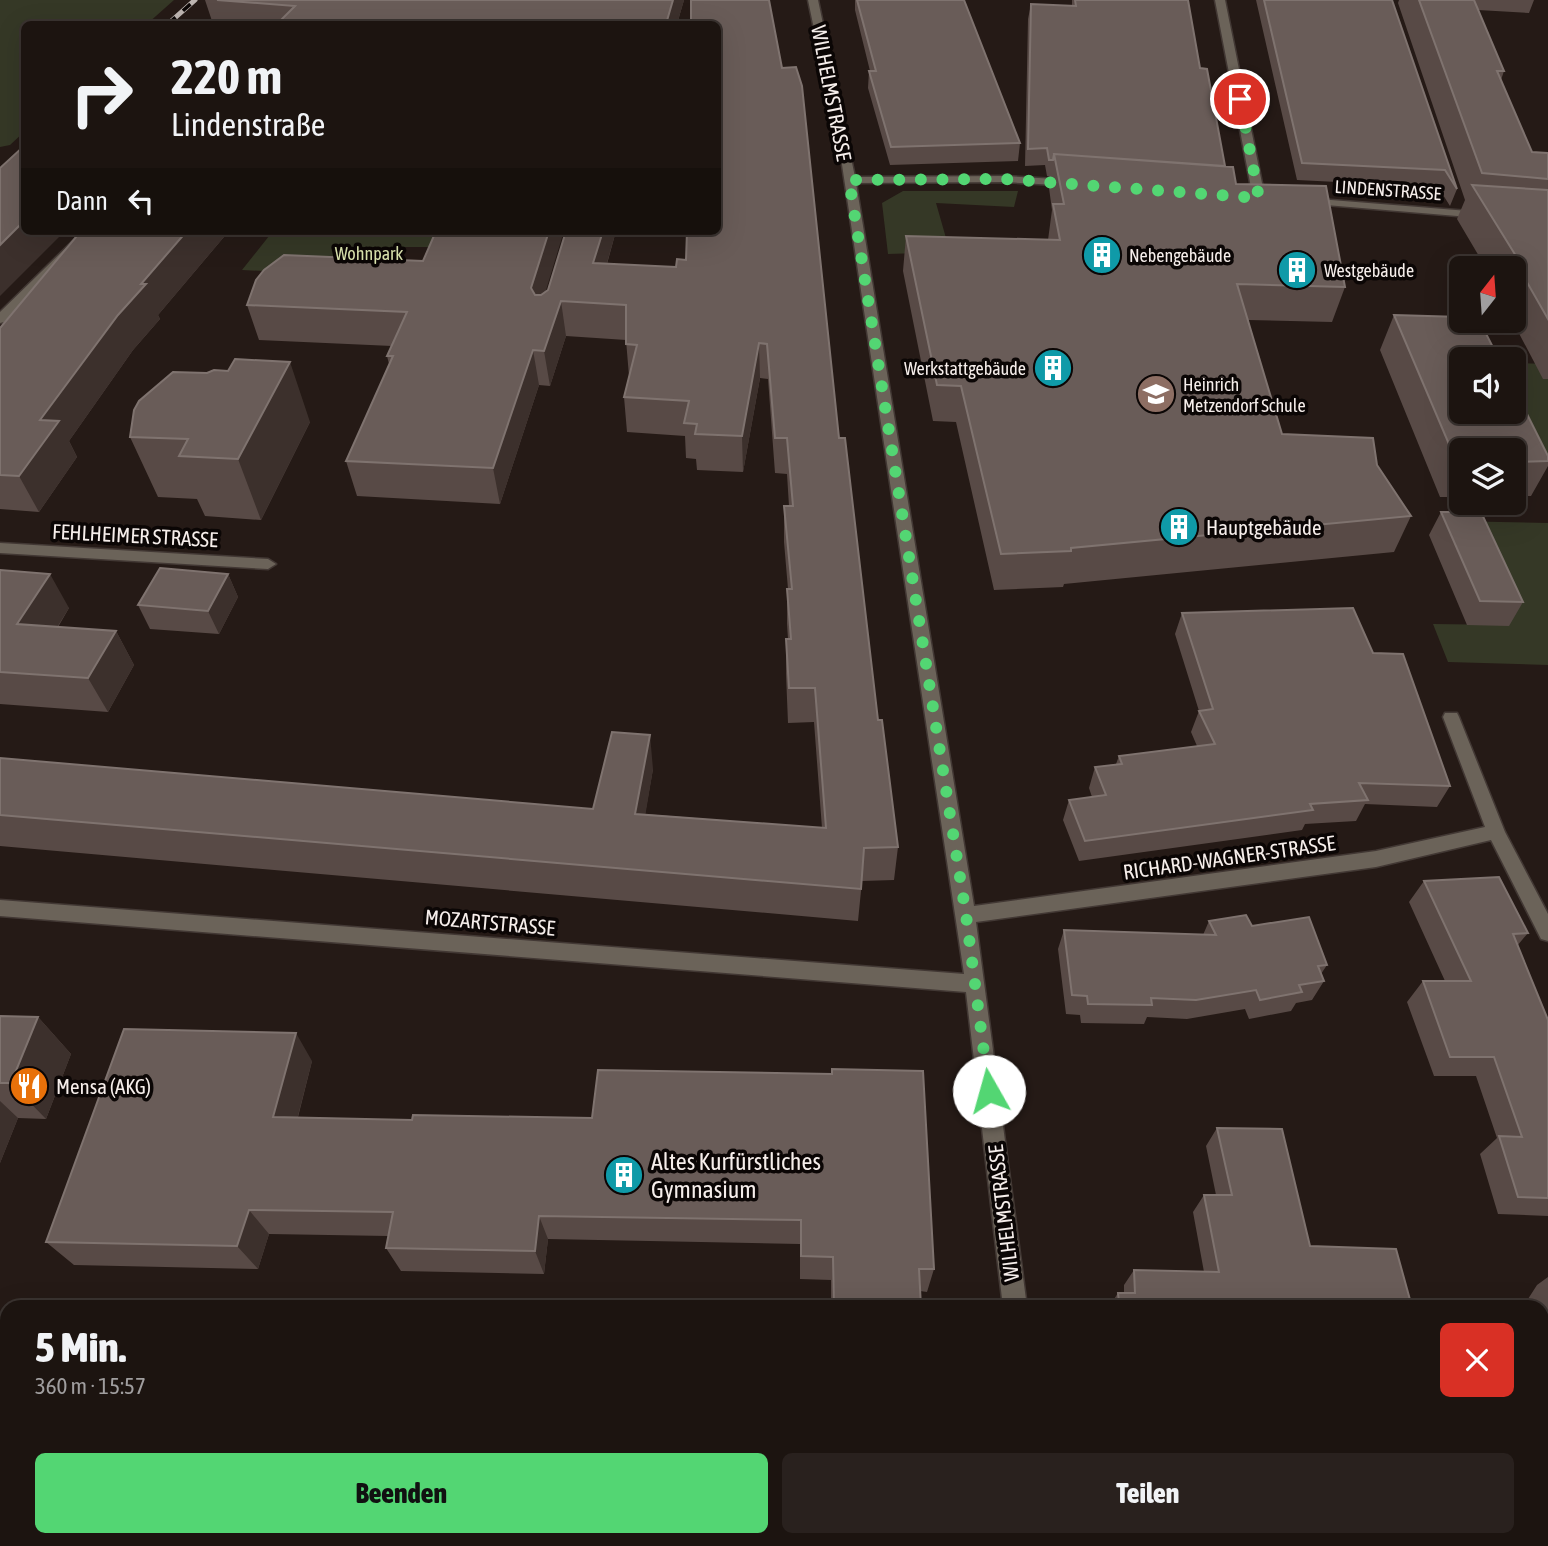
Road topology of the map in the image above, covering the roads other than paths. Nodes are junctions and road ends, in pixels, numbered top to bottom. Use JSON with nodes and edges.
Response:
{"nodes":[{"id":1,"x":813,"y":0,"type":"edge"},
{"id":2,"x":1220,"y":0,"type":"edge"},
{"id":3,"x":849,"y":180,"type":"junction"},
{"id":4,"x":1085,"y":184,"type":"edge"},
{"id":5,"x":1246,"y":197,"type":"edge"},
{"id":6,"x":1259,"y":198,"type":"junction"},
{"id":7,"x":1273,"y":199,"type":"edge"},
{"id":8,"x":1286,"y":200,"type":"edge"},
{"id":9,"x":1457,"y":201,"type":"edge"},
{"id":10,"x":1461,"y":213,"type":"junction"},
{"id":11,"x":1498,"y":216,"type":"edge"},
{"id":12,"x":86,"y":235,"type":"edge"},
{"id":13,"x":0,"y":319,"type":"edge"},
{"id":14,"x":0,"y":548,"type":"edge"},
{"id":15,"x":268,"y":564,"type":"dead end"},
{"id":16,"x":1451,"y":717,"type":"dead end"},
{"id":17,"x":1496,"y":832,"type":"junction"},
{"id":18,"x":0,"y":908,"type":"edge"},
{"id":19,"x":966,"y":915,"type":"junction"},
{"id":20,"x":1548,"y":933,"type":"edge"},
{"id":21,"x":976,"y":984,"type":"junction"},
{"id":22,"x":1014,"y":1300,"type":"edge"}],
"edges":[{"from":1,"to":3,"type":"street","name":"WILHELMSTRASSE"},
{"from":2,"to":6,"type":"street"},
{"from":3,"to":4,"type":"street"},
{"from":3,"to":19,"type":"street","name":"WILHELMSTRASSE"},
{"from":5,"to":6,"type":"street"},
{"from":6,"to":7,"type":"street"},
{"from":8,"to":10,"type":"street","name":"LINDENSTRASSE"},
{"from":9,"to":10,"type":"street"},
{"from":10,"to":11,"type":"street","name":"LINDENSTRASSE"},
{"from":12,"to":13,"type":"street"},
{"from":14,"to":15,"type":"street","name":"FEHLHEIMER STRASSE"},
{"from":16,"to":17,"type":"street"},
{"from":17,"to":19,"type":"street","name":"RICHARD-WAGNER-STRASSE"},
{"from":17,"to":20,"type":"street"},
{"from":18,"to":21,"type":"street","name":"MOZARTSTRASSE"},
{"from":19,"to":21,"type":"street","name":"WILHELMSTRASSE"},
{"from":21,"to":22,"type":"street","name":"WILHELMSTRASSE"}]}
